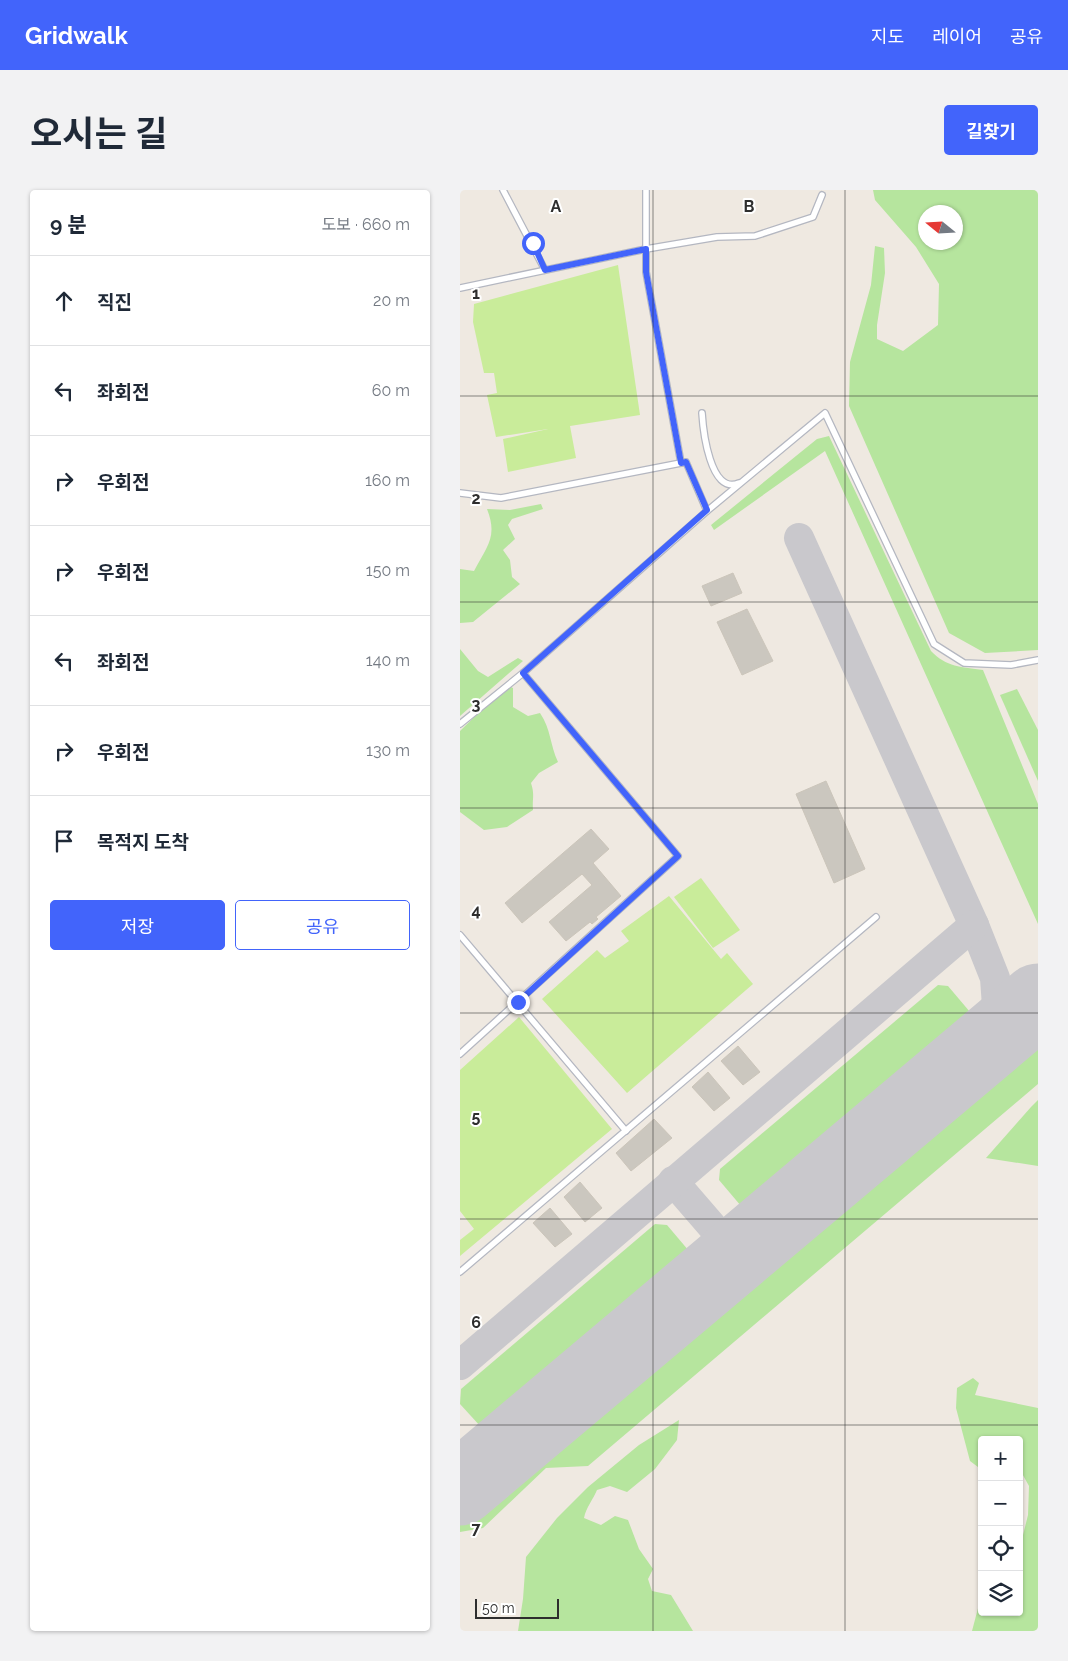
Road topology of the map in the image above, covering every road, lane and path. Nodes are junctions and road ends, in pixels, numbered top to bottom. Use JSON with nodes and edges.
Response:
{"nodes":[{"id":1,"x":503,"y":190,"type":"edge"},
{"id":2,"x":646,"y":190,"type":"edge"},
{"id":3,"x":822,"y":196,"type":"dead end"},
{"id":4,"x":646,"y":249,"type":"junction"},
{"id":5,"x":545,"y":270,"type":"junction"},
{"id":6,"x":460,"y":288,"type":"edge"},
{"id":7,"x":702,"y":413,"type":"dead end"},
{"id":8,"x":681,"y":463,"type":"junction"},
{"id":9,"x":743,"y":481,"type":"junction"},
{"id":10,"x":460,"y":493,"type":"edge"},
{"id":11,"x":707,"y":510,"type":"junction"},
{"id":12,"x":1038,"y":660,"type":"edge"},
{"id":13,"x":523,"y":673,"type":"junction"},
{"id":14,"x":460,"y":724,"type":"edge"},
{"id":15,"x":876,"y":917,"type":"dead end"},
{"id":16,"x":460,"y":935,"type":"edge"},
{"id":17,"x":518,"y":1002,"type":"junction"},
{"id":18,"x":460,"y":1054,"type":"edge"},
{"id":19,"x":626,"y":1131,"type":"junction"},
{"id":20,"x":460,"y":1272,"type":"edge"}],
"edges":[{"from":1,"to":5,"type":"lane"},
{"from":2,"to":4,"type":"lane"},
{"from":3,"to":4,"type":"lane"},
{"from":4,"to":5,"type":"lane"},
{"from":4,"to":8,"type":"lane"},
{"from":5,"to":6,"type":"lane"},
{"from":7,"to":9,"type":"lane"},
{"from":8,"to":10,"type":"lane"},
{"from":8,"to":11,"type":"lane"},
{"from":9,"to":11,"type":"lane"},
{"from":9,"to":12,"type":"lane"},
{"from":11,"to":13,"type":"lane"},
{"from":13,"to":14,"type":"lane"},
{"from":13,"to":17,"type":"lane"},
{"from":15,"to":19,"type":"lane"},
{"from":16,"to":17,"type":"lane"},
{"from":17,"to":18,"type":"lane"},
{"from":17,"to":19,"type":"lane"},
{"from":19,"to":20,"type":"lane"}]}
